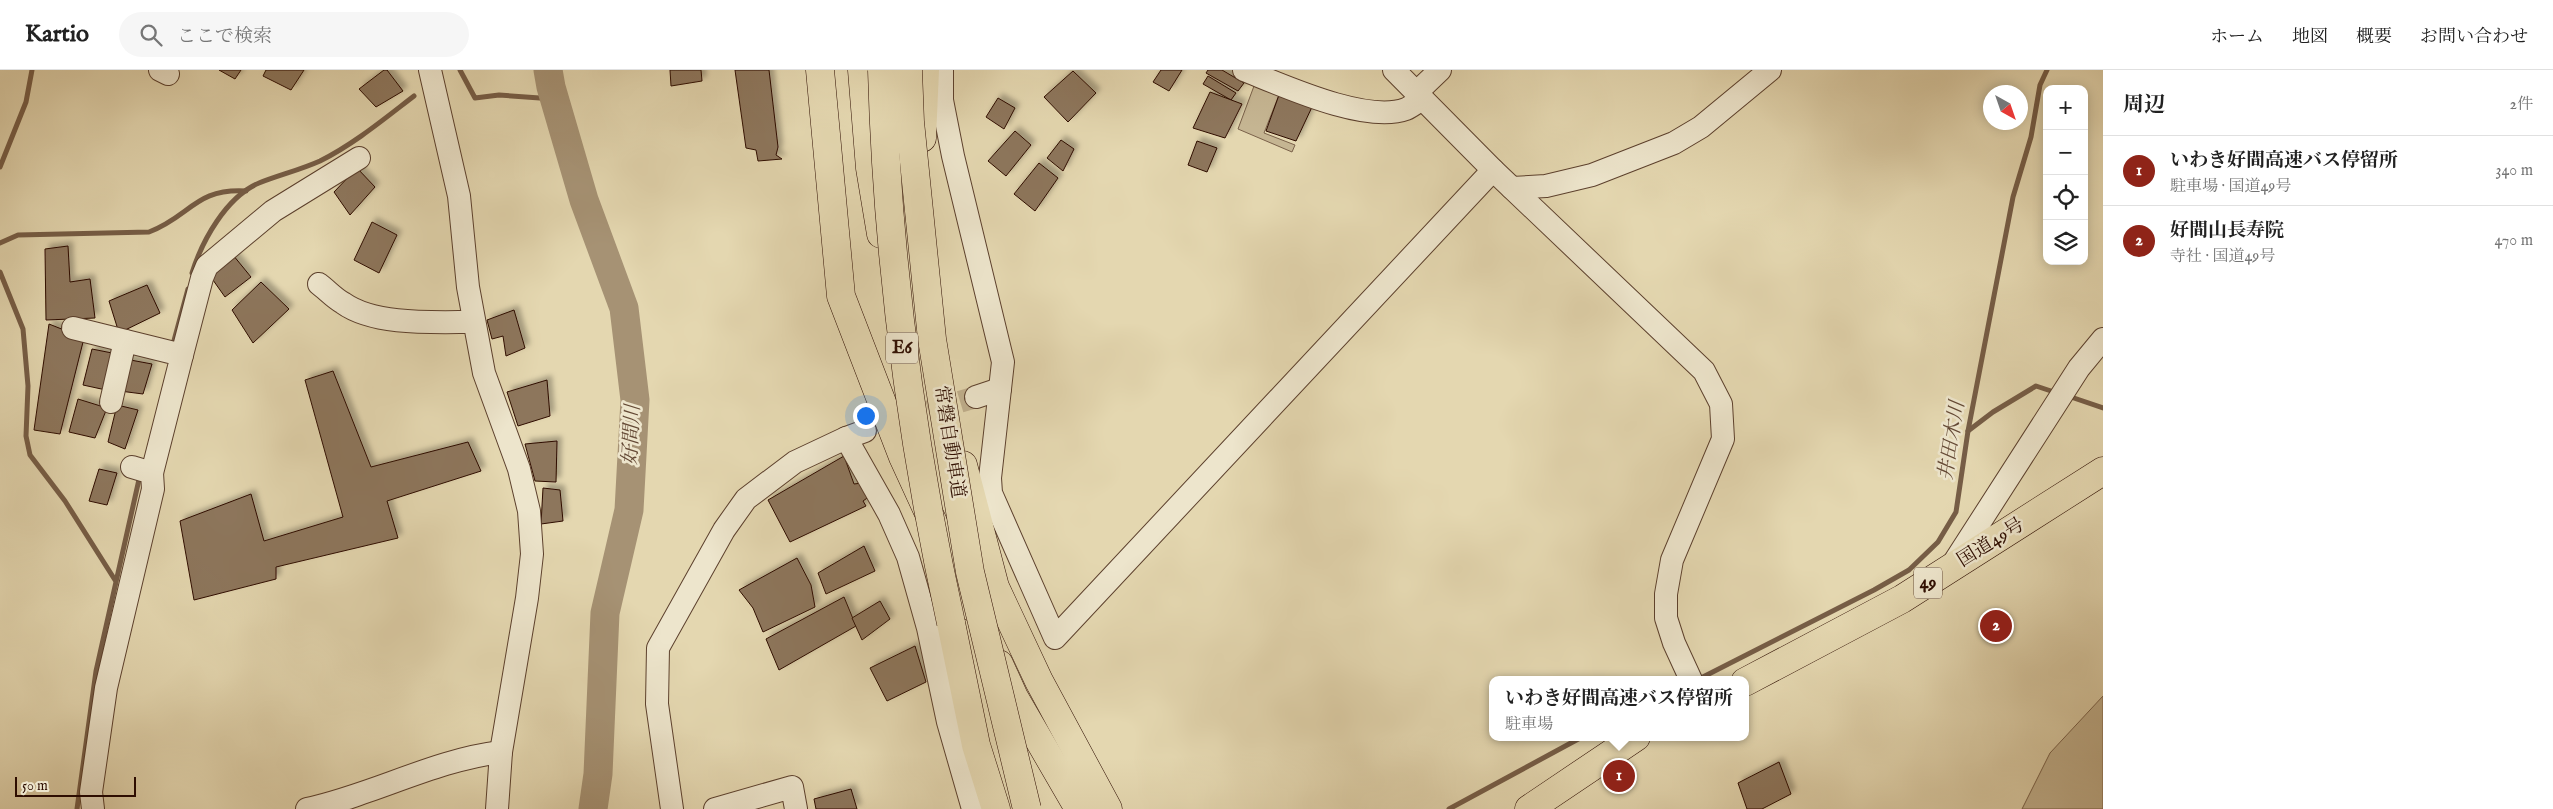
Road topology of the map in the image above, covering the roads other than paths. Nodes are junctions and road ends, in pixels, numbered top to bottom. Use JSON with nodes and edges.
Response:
{"nodes":[{"id":1,"x":430,"y":70,"type":"edge"},
{"id":2,"x":820,"y":70,"type":"edge"},
{"id":3,"x":862,"y":70,"type":"edge"},
{"id":4,"x":882,"y":70,"type":"edge"},
{"id":5,"x":900,"y":70,"type":"edge"},
{"id":6,"x":908,"y":70,"type":"edge"},
{"id":7,"x":925,"y":70,"type":"edge"},
{"id":8,"x":942,"y":70,"type":"edge"},
{"id":9,"x":1244,"y":70,"type":"edge"},
{"id":10,"x":1394,"y":70,"type":"edge"},
{"id":11,"x":1440,"y":70,"type":"edge"},
{"id":12,"x":1770,"y":70,"type":"edge"},
{"id":13,"x":1419,"y":96,"type":"junction"},
{"id":14,"x":359,"y":158,"type":"dead end"},
{"id":15,"x":1493,"y":170,"type":"junction"},
{"id":16,"x":1512,"y":188,"type":"junction"},
{"id":17,"x":923,"y":251,"type":"junction"},
{"id":18,"x":319,"y":284,"type":"dead end"},
{"id":19,"x":474,"y":322,"type":"junction"},
{"id":20,"x":73,"y":328,"type":"dead end"},
{"id":21,"x":2103,"y":339,"type":"edge"},
{"id":22,"x":125,"y":341,"type":"junction"},
{"id":23,"x":174,"y":353,"type":"junction"},
{"id":24,"x":904,"y":366,"type":"junction"},
{"id":25,"x":1000,"y":389,"type":"junction"},
{"id":26,"x":976,"y":397,"type":"tunnel mouth"},
{"id":27,"x":112,"y":402,"type":"dead end"},
{"id":28,"x":2103,"y":471,"type":"edge"},
{"id":29,"x":1950,"y":569,"type":"junction"},
{"id":30,"x":1689,"y":675,"type":"edge"},
{"id":31,"x":1749,"y":680,"type":"edge"},
{"id":32,"x":1630,"y":741,"type":"edge"},
{"id":33,"x":501,"y":752,"type":"junction"},
{"id":34,"x":93,"y":809,"type":"edge"},
{"id":35,"x":307,"y":809,"type":"edge"},
{"id":36,"x":496,"y":809,"type":"edge"},
{"id":37,"x":672,"y":809,"type":"edge"},
{"id":38,"x":715,"y":809,"type":"edge"},
{"id":39,"x":796,"y":809,"type":"edge"},
{"id":40,"x":973,"y":809,"type":"edge"},
{"id":41,"x":996,"y":809,"type":"edge"},
{"id":42,"x":1027,"y":809,"type":"edge"},
{"id":43,"x":1079,"y":809,"type":"edge"},
{"id":44,"x":1108,"y":809,"type":"edge"},
{"id":45,"x":1529,"y":809,"type":"edge"}],
"edges":[{"from":1,"to":19,"type":"street"},
{"from":2,"to":43,"type":"highway"},
{"from":3,"to":24,"type":"highway","bridge":true},
{"from":4,"to":24,"type":"highway","name":"常磐自動車道","number":"E6","bridge":true},
{"from":5,"to":44,"type":"highway"},
{"from":6,"to":17,"type":"highway","name":"常磐自動車道","number":"E6","bridge":true},
{"from":7,"to":17,"type":"highway","bridge":true},
{"from":8,"to":25,"type":"street"},
{"from":9,"to":13,"type":"street"},
{"from":10,"to":13,"type":"street"},
{"from":11,"to":13,"type":"street"},
{"from":12,"to":16,"type":"street"},
{"from":13,"to":15,"type":"street"},
{"from":14,"to":23,"type":"street"},
{"from":15,"to":16,"type":"street"},
{"from":15,"to":25,"type":"street"},
{"from":16,"to":30,"type":"street"},
{"from":17,"to":42,"type":"highway","name":"常磐自動車道","number":"E6","bridge":true},
{"from":18,"to":19,"type":"street"},
{"from":19,"to":33,"type":"street"},
{"from":20,"to":22,"type":"street"},
{"from":21,"to":29,"type":"street"},
{"from":22,"to":23,"type":"street"},
{"from":22,"to":27,"type":"street"},
{"from":23,"to":34,"type":"street"},
{"from":24,"to":41,"type":"highway","name":"常磐自動車道","number":"E6","bridge":true},
{"from":25,"to":26,"type":"street"},
{"from":28,"to":29,"type":"highway","name":"国道49号","number":"49"},
{"from":29,"to":31,"type":"highway","name":"国道49号","number":"49"},
{"from":32,"to":45,"type":"highway"},
{"from":33,"to":35,"type":"street"},
{"from":33,"to":36,"type":"street"},
{"from":37,"to":40,"type":"street"},
{"from":38,"to":39,"type":"street"}]}
